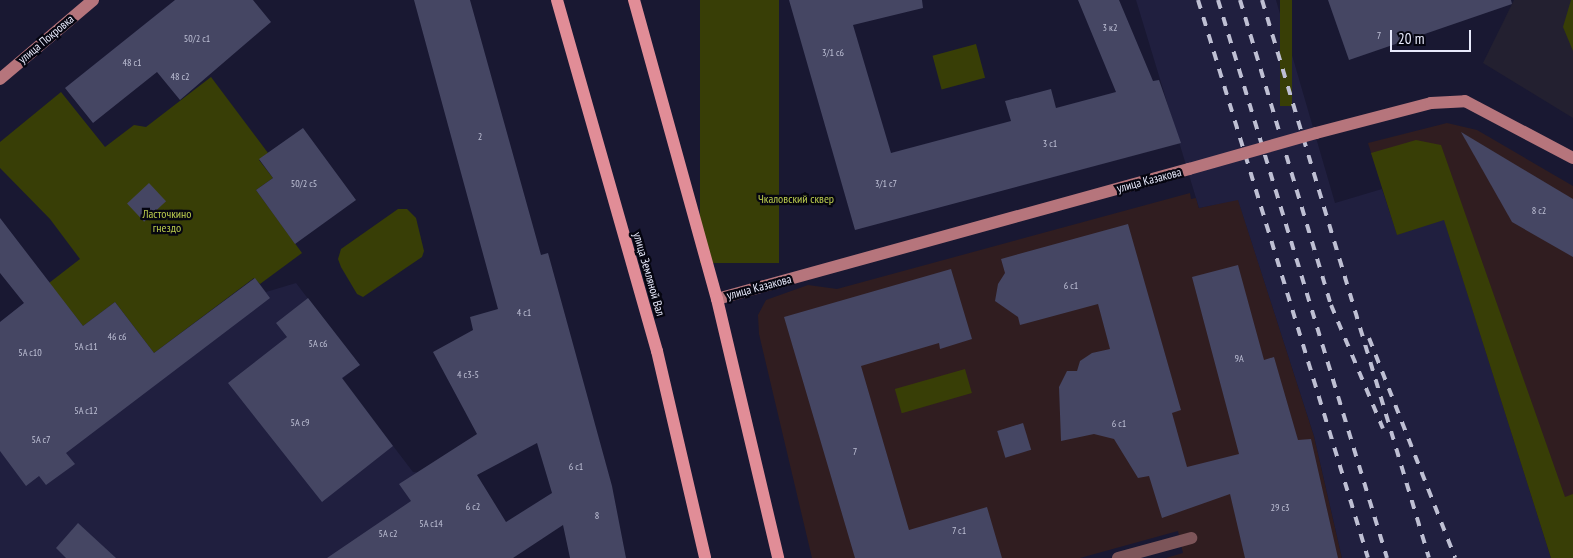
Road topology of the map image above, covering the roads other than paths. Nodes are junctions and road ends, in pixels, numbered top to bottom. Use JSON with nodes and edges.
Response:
{"nodes":[{"id":1,"x":93,"y":0,"type":"edge"},
{"id":2,"x":557,"y":0,"type":"edge"},
{"id":3,"x":634,"y":0,"type":"edge"},
{"id":4,"x":0,"y":78,"type":"edge"},
{"id":5,"x":1573,"y":158,"type":"edge"},
{"id":6,"x":717,"y":299,"type":"junction"},
{"id":7,"x":1191,"y":538,"type":"dead end"},
{"id":8,"x":705,"y":558,"type":"edge"},
{"id":9,"x":778,"y":558,"type":"edge"},
{"id":10,"x":1118,"y":558,"type":"edge"}],
"edges":[{"from":1,"to":4,"type":"street","name":"улица Покровка"},
{"from":2,"to":8,"type":"main road","name":"улица Земляной Вал"},
{"from":3,"to":6,"type":"main road"},
{"from":5,"to":6,"type":"street","name":"улица Казакова","bridge":true},
{"from":6,"to":9,"type":"main road"},
{"from":7,"to":10,"type":"street"}]}
